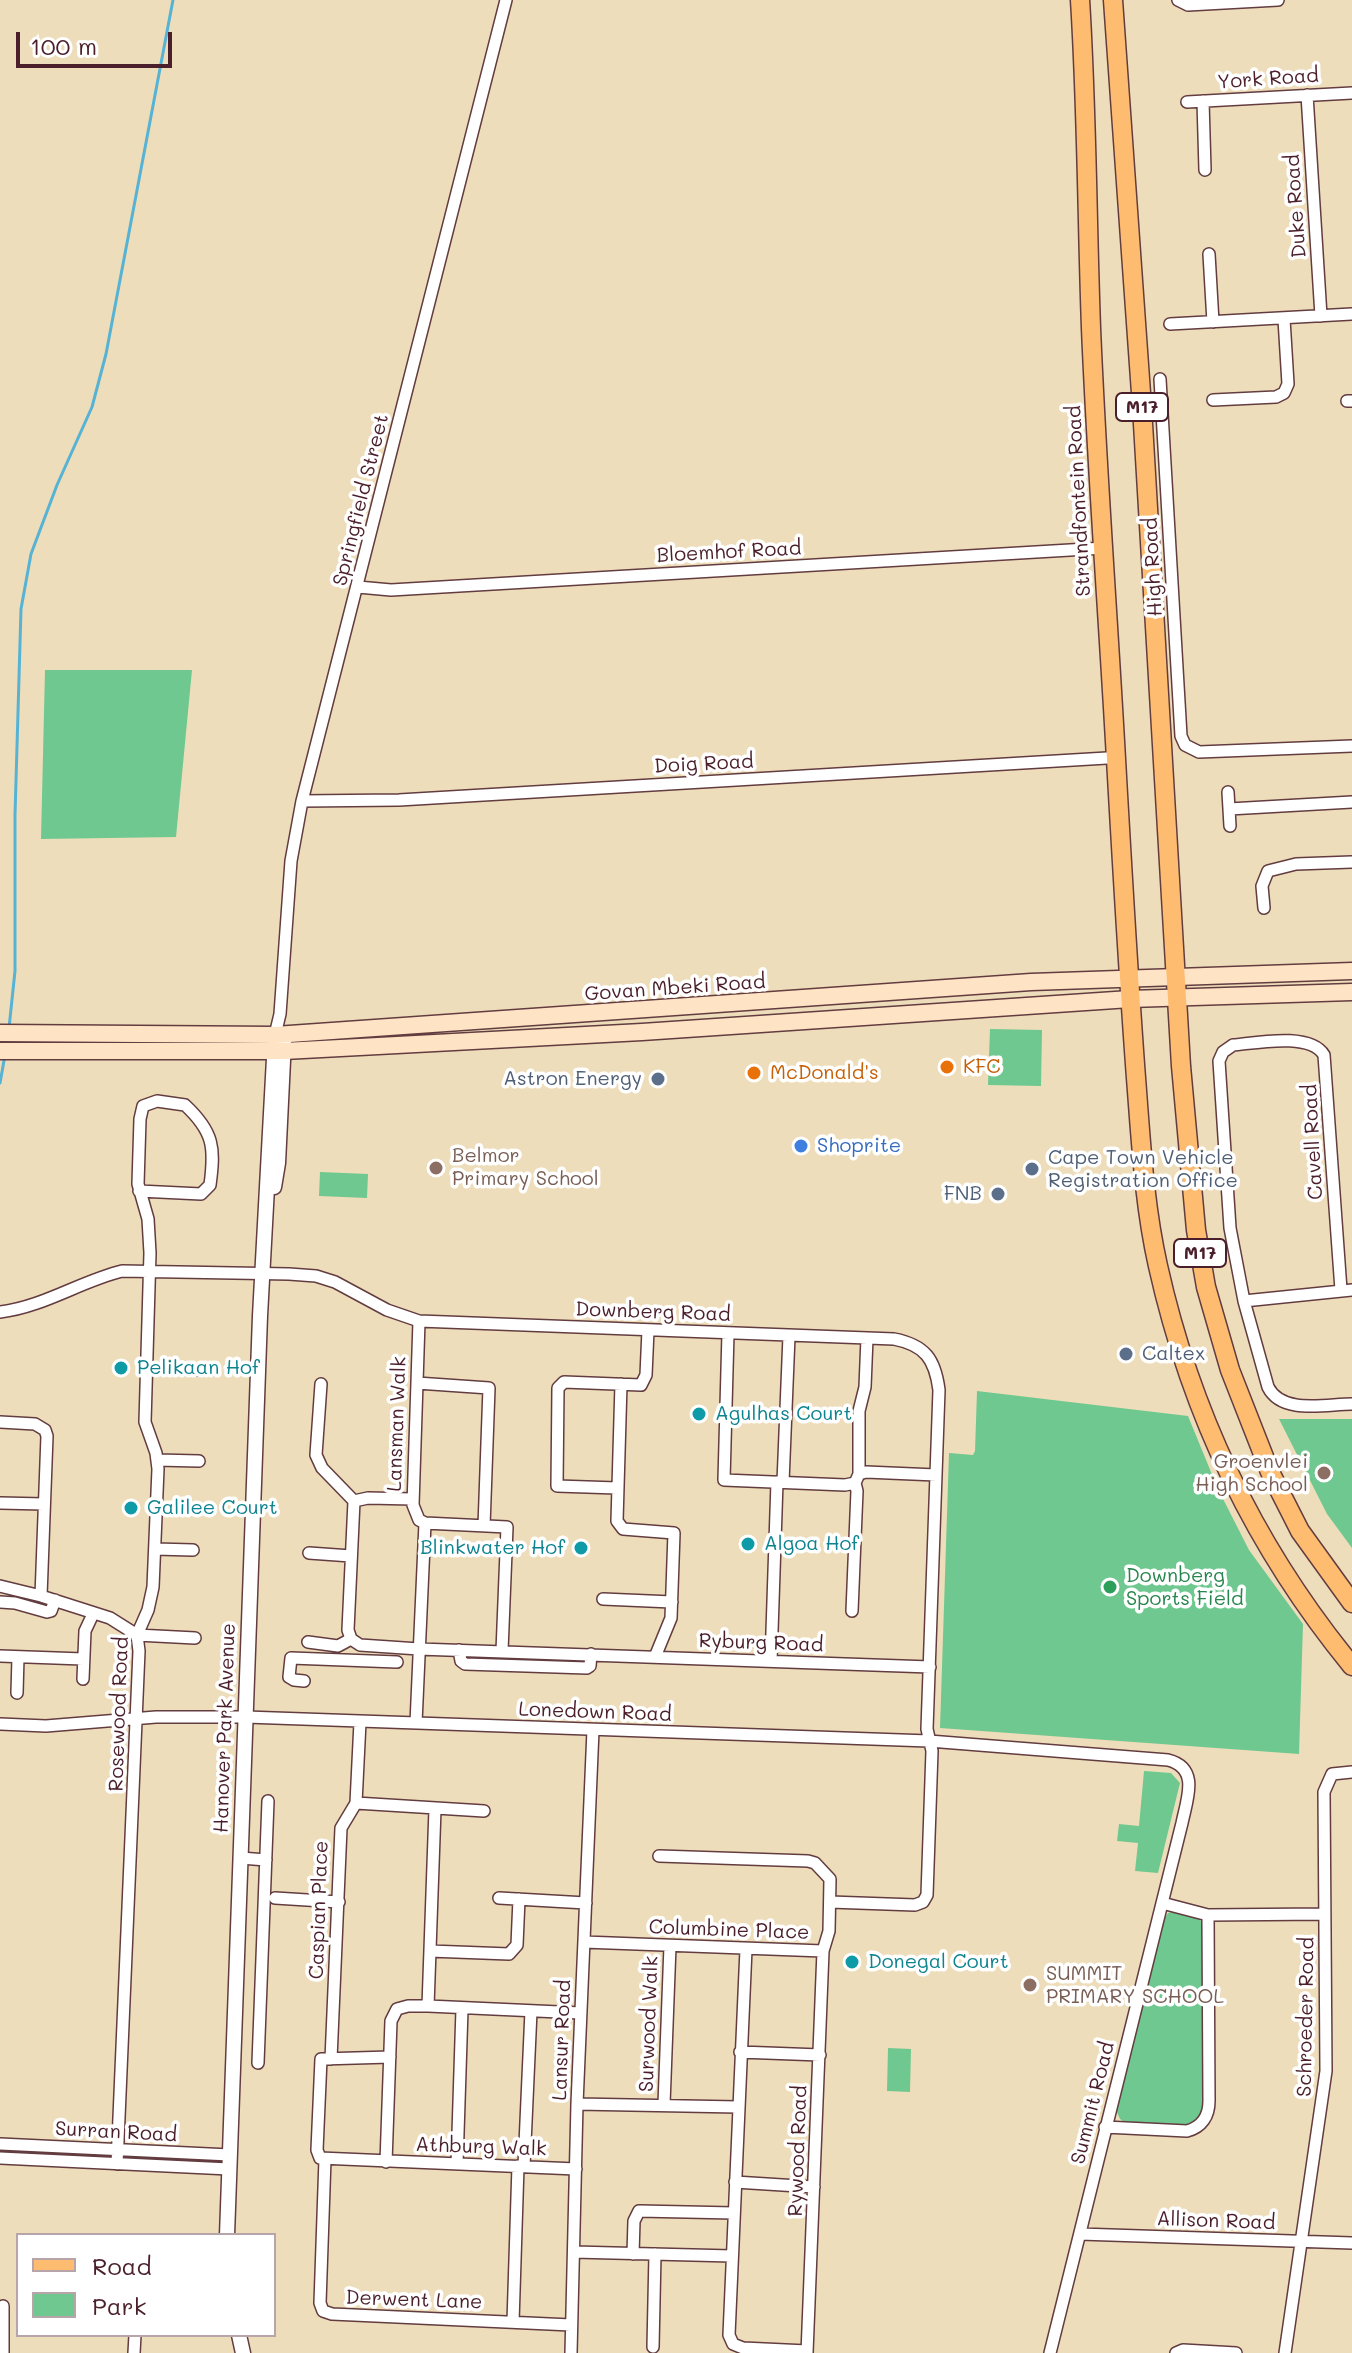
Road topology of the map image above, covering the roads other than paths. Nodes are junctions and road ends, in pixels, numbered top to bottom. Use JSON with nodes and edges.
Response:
{"nodes":[{"id":1,"x":506,"y":0,"type":"edge"},
{"id":2,"x":1080,"y":0,"type":"edge"},
{"id":3,"x":1113,"y":0,"type":"edge"},
{"id":4,"x":1178,"y":0,"type":"edge"},
{"id":5,"x":1278,"y":0,"type":"edge"},
{"id":6,"x":1352,"y":93,"type":"edge"},
{"id":7,"x":1307,"y":95,"type":"junction"},
{"id":8,"x":1203,"y":101,"type":"junction"},
{"id":9,"x":1187,"y":102,"type":"dead end"},
{"id":10,"x":1205,"y":170,"type":"dead end"},
{"id":11,"x":1209,"y":254,"type":"dead end"},
{"id":12,"x":1352,"y":314,"type":"edge"},
{"id":13,"x":1321,"y":316,"type":"junction"},
{"id":14,"x":1284,"y":319,"type":"junction"},
{"id":15,"x":1213,"y":322,"type":"junction"},
{"id":16,"x":1170,"y":324,"type":"dead end"},
{"id":17,"x":1160,"y":379,"type":"dead end"},
{"id":18,"x":1213,"y":400,"type":"dead end"},
{"id":19,"x":1104,"y":548,"type":"junction"},
{"id":20,"x":358,"y":587,"type":"junction"},
{"id":21,"x":1352,"y":746,"type":"edge"},
{"id":22,"x":1107,"y":758,"type":"dead end"},
{"id":23,"x":1228,"y":792,"type":"dead end"},
{"id":24,"x":302,"y":801,"type":"junction"},
{"id":25,"x":1352,"y":802,"type":"edge"},
{"id":26,"x":1229,"y":809,"type":"junction"},
{"id":27,"x":1230,"y":826,"type":"dead end"},
{"id":28,"x":1352,"y":862,"type":"edge"},
{"id":29,"x":1264,"y":908,"type":"dead end"},
{"id":30,"x":1352,"y":971,"type":"edge"},
{"id":31,"x":1176,"y":975,"type":"junction"},
{"id":32,"x":1129,"y":977,"type":"junction"},
{"id":33,"x":1352,"y":992,"type":"edge"},
{"id":34,"x":1177,"y":996,"type":"junction"},
{"id":35,"x":1130,"y":999,"type":"junction"},
{"id":36,"x":0,"y":1033,"type":"edge"},
{"id":37,"x":279,"y":1043,"type":"junction"},
{"id":38,"x":0,"y":1051,"type":"edge"},
{"id":39,"x":139,"y":1191,"type":"junction"},
{"id":40,"x":148,"y":1270,"type":"junction"},
{"id":41,"x":262,"y":1274,"type":"junction"},
{"id":42,"x":1346,"y":1290,"type":"edge"},
{"id":43,"x":1244,"y":1301,"type":"junction"},
{"id":44,"x":0,"y":1312,"type":"edge"},
{"id":45,"x":419,"y":1321,"type":"junction"},
{"id":46,"x":648,"y":1330,"type":"junction"},
{"id":47,"x":728,"y":1333,"type":"junction"},
{"id":48,"x":789,"y":1336,"type":"junction"},
{"id":49,"x":867,"y":1338,"type":"junction"},
{"id":50,"x":146,"y":1368,"type":"junction"},
{"id":51,"x":212,"y":1370,"type":"dead end"},
{"id":52,"x":417,"y":1383,"type":"junction"},
{"id":53,"x":321,"y":1384,"type":"dead end"},
{"id":54,"x":621,"y":1384,"type":"junction"},
{"id":55,"x":1352,"y":1404,"type":"edge"},
{"id":56,"x":0,"y":1422,"type":"edge"},
{"id":57,"x":157,"y":1460,"type":"junction"},
{"id":58,"x":199,"y":1461,"type":"dead end"},
{"id":59,"x":936,"y":1475,"type":"junction"},
{"id":60,"x":857,"y":1478,"type":"junction"},
{"id":61,"x":780,"y":1482,"type":"junction"},
{"id":62,"x":617,"y":1488,"type":"junction"},
{"id":63,"x":413,"y":1499,"type":"junction"},
{"id":64,"x":354,"y":1501,"type":"junction"},
{"id":65,"x":0,"y":1503,"type":"edge"},
{"id":66,"x":44,"y":1504,"type":"junction"},
{"id":67,"x":425,"y":1523,"type":"junction"},
{"id":68,"x":484,"y":1526,"type":"junction"},
{"id":69,"x":155,"y":1549,"type":"junction"},
{"id":70,"x":193,"y":1550,"type":"dead end"},
{"id":71,"x":309,"y":1553,"type":"dead end"},
{"id":72,"x":351,"y":1556,"type":"junction"},
{"id":73,"x":0,"y":1586,"type":"edge"},
{"id":74,"x":41,"y":1596,"type":"junction"},
{"id":75,"x":603,"y":1599,"type":"dead end"},
{"id":76,"x":55,"y":1600,"type":"junction"},
{"id":77,"x":0,"y":1602,"type":"edge"},
{"id":78,"x":672,"y":1602,"type":"junction"},
{"id":79,"x":1352,"y":1603,"type":"edge"},
{"id":80,"x":852,"y":1611,"type":"dead end"},
{"id":81,"x":93,"y":1614,"type":"junction"},
{"id":82,"x":137,"y":1635,"type":"junction"},
{"id":83,"x":195,"y":1638,"type":"dead end"},
{"id":84,"x":351,"y":1639,"type":"junction"},
{"id":85,"x":308,"y":1642,"type":"dead end"},
{"id":86,"x":372,"y":1646,"type":"junction"},
{"id":87,"x":419,"y":1649,"type":"junction"},
{"id":88,"x":459,"y":1650,"type":"junction"},
{"id":89,"x":502,"y":1651,"type":"junction"},
{"id":90,"x":591,"y":1654,"type":"junction"},
{"id":91,"x":0,"y":1656,"type":"edge"},
{"id":92,"x":18,"y":1657,"type":"junction"},
{"id":93,"x":655,"y":1657,"type":"junction"},
{"id":94,"x":83,"y":1659,"type":"junction"},
{"id":95,"x":372,"y":1661,"type":"junction"},
{"id":96,"x":771,"y":1661,"type":"junction"},
{"id":97,"x":397,"y":1662,"type":"dead end"},
{"id":98,"x":1352,"y":1666,"type":"edge"},
{"id":99,"x":930,"y":1667,"type":"junction"},
{"id":100,"x":83,"y":1679,"type":"dead end"},
{"id":101,"x":304,"y":1681,"type":"dead end"},
{"id":102,"x":17,"y":1693,"type":"dead end"},
{"id":103,"x":246,"y":1717,"type":"junction"},
{"id":104,"x":136,"y":1719,"type":"junction"},
{"id":105,"x":360,"y":1722,"type":"junction"},
{"id":106,"x":416,"y":1723,"type":"junction"},
{"id":107,"x":0,"y":1724,"type":"edge"},
{"id":108,"x":593,"y":1730,"type":"junction"},
{"id":109,"x":929,"y":1741,"type":"junction"},
{"id":110,"x":1186,"y":1769,"type":"joint"},
{"id":111,"x":1352,"y":1772,"type":"edge"},
{"id":112,"x":268,"y":1801,"type":"dead end"},
{"id":113,"x":356,"y":1803,"type":"junction"},
{"id":114,"x":435,"y":1809,"type":"junction"},
{"id":115,"x":484,"y":1811,"type":"dead end"},
{"id":116,"x":659,"y":1856,"type":"dead end"},
{"id":117,"x":241,"y":1858,"type":"junction"},
{"id":118,"x":266,"y":1860,"type":"junction"},
{"id":119,"x":275,"y":1898,"type":"dead end"},
{"id":120,"x":499,"y":1898,"type":"dead end"},
{"id":121,"x":519,"y":1899,"type":"junction"},
{"id":122,"x":339,"y":1902,"type":"junction"},
{"id":123,"x":830,"y":1902,"type":"junction"},
{"id":124,"x":586,"y":1903,"type":"junction"},
{"id":125,"x":1162,"y":1903,"type":"junction"},
{"id":126,"x":1324,"y":1914,"type":"junction"},
{"id":127,"x":1208,"y":1915,"type":"junction"},
{"id":128,"x":584,"y":1942,"type":"junction"},
{"id":129,"x":670,"y":1946,"type":"junction"},
{"id":130,"x":746,"y":1949,"type":"junction"},
{"id":131,"x":430,"y":1951,"type":"junction"},
{"id":132,"x":823,"y":1951,"type":"junction"},
{"id":133,"x":428,"y":2006,"type":"junction"},
{"id":134,"x":462,"y":2009,"type":"junction"},
{"id":135,"x":531,"y":2011,"type":"junction"},
{"id":136,"x":581,"y":2013,"type":"junction"},
{"id":137,"x":740,"y":2052,"type":"junction"},
{"id":138,"x":820,"y":2055,"type":"junction"},
{"id":139,"x":390,"y":2057,"type":"junction"},
{"id":140,"x":331,"y":2059,"type":"junction"},
{"id":141,"x":258,"y":2063,"type":"dead end"},
{"id":142,"x":577,"y":2104,"type":"junction"},
{"id":143,"x":664,"y":2104,"type":"junction"},
{"id":144,"x":738,"y":2107,"type":"junction"},
{"id":145,"x":1105,"y":2127,"type":"junction"},
{"id":146,"x":0,"y":2144,"type":"edge"},
{"id":147,"x":116,"y":2150,"type":"junction"},
{"id":148,"x":0,"y":2158,"type":"edge"},
{"id":149,"x":325,"y":2159,"type":"junction"},
{"id":150,"x":229,"y":2162,"type":"junction"},
{"id":151,"x":386,"y":2162,"type":"junction"},
{"id":152,"x":117,"y":2164,"type":"junction"},
{"id":153,"x":457,"y":2164,"type":"junction"},
{"id":154,"x":521,"y":2166,"type":"junction"},
{"id":155,"x":576,"y":2169,"type":"junction"},
{"id":156,"x":735,"y":2182,"type":"junction"},
{"id":157,"x":814,"y":2187,"type":"junction"},
{"id":158,"x":734,"y":2213,"type":"junction"},
{"id":159,"x":227,"y":2233,"type":"edge"},
{"id":160,"x":1080,"y":2234,"type":"junction"},
{"id":161,"x":1302,"y":2242,"type":"junction"},
{"id":162,"x":1352,"y":2243,"type":"edge"},
{"id":163,"x":574,"y":2252,"type":"junction"},
{"id":164,"x":633,"y":2254,"type":"junction"},
{"id":165,"x":655,"y":2254,"type":"junction"},
{"id":166,"x":732,"y":2256,"type":"junction"},
{"id":167,"x":2,"y":2306,"type":"edge"},
{"id":168,"x":513,"y":2322,"type":"junction"},
{"id":169,"x":571,"y":2325,"type":"junction"},
{"id":170,"x":653,"y":2347,"type":"dead end"},
{"id":171,"x":807,"y":2352,"type":"edge"},
{"id":172,"x":3,"y":2353,"type":"edge"},
{"id":173,"x":571,"y":2353,"type":"edge"},
{"id":174,"x":1050,"y":2353,"type":"edge"},
{"id":175,"x":1176,"y":2353,"type":"edge"},
{"id":176,"x":1236,"y":2353,"type":"edge"},
{"id":177,"x":1285,"y":2353,"type":"edge"}],
"edges":[{"from":1,"to":20,"type":"street","name":"Springfield Street"},
{"from":2,"to":19,"type":"main road","name":"Strandfontein Road","number":"M17"},
{"from":3,"to":31,"type":"main road","number":"M17"},
{"from":4,"to":5,"type":"street"},
{"from":6,"to":7,"type":"street","name":"York Road"},
{"from":7,"to":8,"type":"street","name":"York Road"},
{"from":7,"to":13,"type":"street","name":"Duke Road"},
{"from":8,"to":9,"type":"street","name":"York Road"},
{"from":8,"to":10,"type":"street"},
{"from":11,"to":15,"type":"street"},
{"from":12,"to":13,"type":"street"},
{"from":13,"to":14,"type":"street"},
{"from":14,"to":15,"type":"street"},
{"from":14,"to":18,"type":"street"},
{"from":15,"to":16,"type":"street"},
{"from":17,"to":21,"type":"street","name":"High Road"},
{"from":19,"to":20,"type":"street","name":"Bloemhof Road"},
{"from":19,"to":32,"type":"main road","name":"Strandfontein Road","number":"M17"},
{"from":20,"to":24,"type":"street","name":"Springfield Street"},
{"from":22,"to":24,"type":"street","name":"Doig Road"},
{"from":23,"to":26,"type":"street"},
{"from":24,"to":37,"type":"street","name":"Springfield Street"},
{"from":25,"to":26,"type":"street"},
{"from":26,"to":27,"type":"street"},
{"from":28,"to":29,"type":"street"},
{"from":30,"to":31,"type":"main road","name":"Govan Mbeki Road"},
{"from":31,"to":32,"type":"main road","name":"Govan Mbeki Road"},
{"from":31,"to":34,"type":"main road","number":"M17"},
{"from":32,"to":35,"type":"main road","name":"Strandfontein Road","number":"M17"},
{"from":32,"to":37,"type":"main road","name":"Govan Mbeki Road"},
{"from":33,"to":34,"type":"main road","name":"Govan Mbeki Road"},
{"from":34,"to":35,"type":"main road","name":"Govan Mbeki Road"},
{"from":34,"to":79,"type":"main road","number":"M17"},
{"from":35,"to":37,"type":"main road","name":"Govan Mbeki Road"},
{"from":35,"to":98,"type":"main road","number":"M17"},
{"from":36,"to":37,"type":"main road","name":"Govan Mbeki Road"},
{"from":37,"to":38,"type":"main road","name":"Govan Mbeki Road"},
{"from":37,"to":41,"type":"street","name":"Hanover Park Avenue"},
{"from":39,"to":39,"type":"street"},
{"from":39,"to":40,"type":"street","name":"Rosewood Road"},
{"from":40,"to":41,"type":"street","name":"Downberg Road"},
{"from":40,"to":44,"type":"street","name":"Downberg Road"},
{"from":40,"to":50,"type":"street","name":"Rosewood Road"},
{"from":41,"to":45,"type":"street","name":"Downberg Road"},
{"from":41,"to":103,"type":"street","name":"Hanover Park Avenue"},
{"from":42,"to":43,"type":"street"},
{"from":42,"to":43,"type":"street","name":"Cavell Road"},
{"from":43,"to":55,"type":"street"},
{"from":45,"to":46,"type":"street","name":"Downberg Road"},
{"from":45,"to":52,"type":"street","name":"Lansman Walk"},
{"from":46,"to":47,"type":"street","name":"Downberg Road"},
{"from":46,"to":54,"type":"street"},
{"from":47,"to":48,"type":"street","name":"Downberg Road"},
{"from":47,"to":61,"type":"street"},
{"from":48,"to":49,"type":"street","name":"Downberg Road"},
{"from":48,"to":61,"type":"street"},
{"from":49,"to":59,"type":"street","name":"Downberg Road"},
{"from":49,"to":60,"type":"street"},
{"from":50,"to":51,"type":"street"},
{"from":50,"to":57,"type":"street","name":"Rosewood Road"},
{"from":52,"to":63,"type":"street","name":"Lansman Walk"},
{"from":52,"to":68,"type":"street"},
{"from":53,"to":64,"type":"street"},
{"from":54,"to":62,"type":"street"},
{"from":54,"to":62,"type":"street"},
{"from":56,"to":66,"type":"street"},
{"from":57,"to":58,"type":"street"},
{"from":57,"to":69,"type":"street","name":"Rosewood Road"},
{"from":59,"to":60,"type":"street"},
{"from":59,"to":99,"type":"street","name":"Downberg Road"},
{"from":60,"to":61,"type":"street"},
{"from":60,"to":80,"type":"street"},
{"from":61,"to":96,"type":"street"},
{"from":62,"to":78,"type":"street"},
{"from":63,"to":64,"type":"street"},
{"from":63,"to":67,"type":"street","name":"Lansman Walk"},
{"from":64,"to":72,"type":"street"},
{"from":65,"to":66,"type":"street"},
{"from":66,"to":74,"type":"street"},
{"from":67,"to":68,"type":"street"},
{"from":67,"to":87,"type":"street"},
{"from":68,"to":89,"type":"street"},
{"from":69,"to":70,"type":"street"},
{"from":69,"to":82,"type":"street","name":"Rosewood Road"},
{"from":71,"to":72,"type":"street"},
{"from":72,"to":84,"type":"street"},
{"from":73,"to":74,"type":"street"},
{"from":74,"to":76,"type":"street"},
{"from":75,"to":78,"type":"street"},
{"from":76,"to":77,"type":"street"},
{"from":76,"to":81,"type":"street"},
{"from":78,"to":93,"type":"street"},
{"from":81,"to":82,"type":"street"},
{"from":81,"to":94,"type":"street"},
{"from":82,"to":83,"type":"street"},
{"from":82,"to":104,"type":"street","name":"Rosewood Road"},
{"from":84,"to":85,"type":"street"},
{"from":84,"to":86,"type":"street","name":"Ryburg Road"},
{"from":86,"to":87,"type":"street","name":"Ryburg Road"},
{"from":86,"to":95,"type":"street"},
{"from":87,"to":88,"type":"street","name":"Ryburg Road"},
{"from":87,"to":106,"type":"street"},
{"from":88,"to":89,"type":"street","name":"Ryburg Road"},
{"from":88,"to":90,"type":"street","name":"Ryburg Road"},
{"from":89,"to":90,"type":"street","name":"Ryburg Road"},
{"from":90,"to":93,"type":"street","name":"Ryburg Road"},
{"from":91,"to":92,"type":"street"},
{"from":92,"to":94,"type":"street"},
{"from":92,"to":102,"type":"street"},
{"from":93,"to":96,"type":"street","name":"Ryburg Road"},
{"from":94,"to":100,"type":"street"},
{"from":95,"to":97,"type":"street"},
{"from":95,"to":101,"type":"street"},
{"from":96,"to":99,"type":"street","name":"Ryburg Road"},
{"from":99,"to":109,"type":"street","name":"Downberg Road"},
{"from":103,"to":104,"type":"street","name":"Lonedown Road"},
{"from":103,"to":105,"type":"street","name":"Lonedown Road"},
{"from":103,"to":117,"type":"street","name":"Hanover Park Avenue"},
{"from":104,"to":107,"type":"street","name":"Lonedown Road"},
{"from":104,"to":147,"type":"street","name":"Rosewood Road"},
{"from":105,"to":106,"type":"street","name":"Lonedown Road"},
{"from":105,"to":113,"type":"street"},
{"from":106,"to":108,"type":"street","name":"Lonedown Road"},
{"from":108,"to":109,"type":"street","name":"Lonedown Road"},
{"from":108,"to":124,"type":"street","name":"Lansur Road"},
{"from":109,"to":110,"type":"street","name":"Lonedown Road"},
{"from":109,"to":123,"type":"street","name":"Columbine Place"},
{"from":110,"to":125,"type":"street","name":"Summit Road"},
{"from":111,"to":126,"type":"street","name":"Schroeder Road"},
{"from":112,"to":118,"type":"street"},
{"from":113,"to":114,"type":"street"},
{"from":113,"to":122,"type":"street","name":"Caspian Place"},
{"from":114,"to":115,"type":"street"},
{"from":114,"to":131,"type":"street"},
{"from":116,"to":123,"type":"street","name":"Columbine Place"},
{"from":117,"to":118,"type":"street"},
{"from":117,"to":150,"type":"street","name":"Hanover Park Avenue"},
{"from":118,"to":141,"type":"street"},
{"from":119,"to":122,"type":"street"},
{"from":120,"to":121,"type":"street"},
{"from":121,"to":124,"type":"street"},
{"from":121,"to":131,"type":"street"},
{"from":122,"to":140,"type":"street","name":"Caspian Place"},
{"from":123,"to":132,"type":"street","name":"Columbine Place"},
{"from":124,"to":128,"type":"street","name":"Lansur Road"},
{"from":125,"to":127,"type":"street"},
{"from":125,"to":145,"type":"street","name":"Summit Road"},
{"from":126,"to":127,"type":"street"},
{"from":126,"to":161,"type":"street","name":"Schroeder Road"},
{"from":127,"to":145,"type":"street"},
{"from":128,"to":129,"type":"street","name":"Columbine Place"},
{"from":128,"to":136,"type":"street","name":"Lansur Road"},
{"from":129,"to":130,"type":"street","name":"Columbine Place"},
{"from":129,"to":143,"type":"street","name":"Surwood Walk"},
{"from":130,"to":132,"type":"street","name":"Columbine Place"},
{"from":130,"to":137,"type":"street"},
{"from":131,"to":133,"type":"street"},
{"from":132,"to":138,"type":"street","name":"Rywood Road"},
{"from":133,"to":134,"type":"street","name":"Athburg Walk"},
{"from":133,"to":139,"type":"street","name":"Athburg Walk"},
{"from":134,"to":135,"type":"street","name":"Athburg Walk"},
{"from":134,"to":153,"type":"street"},
{"from":135,"to":136,"type":"street","name":"Athburg Walk"},
{"from":135,"to":154,"type":"street"},
{"from":136,"to":142,"type":"street","name":"Lansur Road"},
{"from":137,"to":138,"type":"street"},
{"from":137,"to":144,"type":"street"},
{"from":138,"to":157,"type":"street","name":"Rywood Road"},
{"from":139,"to":140,"type":"street"},
{"from":139,"to":151,"type":"street","name":"Athburg Walk"},
{"from":140,"to":149,"type":"street"},
{"from":142,"to":143,"type":"street","name":"Surwood Walk"},
{"from":142,"to":155,"type":"street","name":"Lansur Road"},
{"from":143,"to":144,"type":"street","name":"Surwood Walk"},
{"from":144,"to":156,"type":"street"},
{"from":145,"to":160,"type":"street","name":"Summit Road"},
{"from":146,"to":147,"type":"street","name":"Surran Road"},
{"from":147,"to":150,"type":"street","name":"Surran Road"},
{"from":147,"to":152,"type":"street","name":"Rosewood Road"},
{"from":148,"to":152,"type":"street","name":"Surran Road"},
{"from":149,"to":151,"type":"street","name":"Athburg Walk"},
{"from":149,"to":168,"type":"street","name":"Derwent Lane"},
{"from":150,"to":152,"type":"street","name":"Surran Road"},
{"from":150,"to":159,"type":"street","name":"Hanover Park Avenue"},
{"from":151,"to":153,"type":"street","name":"Athburg Walk"},
{"from":153,"to":154,"type":"street","name":"Athburg Walk"},
{"from":154,"to":155,"type":"street","name":"Athburg Walk"},
{"from":154,"to":168,"type":"street"},
{"from":155,"to":163,"type":"street","name":"Lansur Road"},
{"from":156,"to":157,"type":"street"},
{"from":156,"to":158,"type":"street"},
{"from":157,"to":171,"type":"street","name":"Rywood Road"},
{"from":158,"to":164,"type":"street"},
{"from":158,"to":166,"type":"street"},
{"from":160,"to":161,"type":"street","name":"Allison Road"},
{"from":160,"to":174,"type":"street","name":"Summit Road"},
{"from":161,"to":162,"type":"street","name":"Allison Road"},
{"from":161,"to":177,"type":"street","name":"Schroeder Road"},
{"from":163,"to":164,"type":"street"},
{"from":163,"to":169,"type":"street","name":"Lansur Road"},
{"from":164,"to":165,"type":"street"},
{"from":165,"to":166,"type":"street"},
{"from":165,"to":170,"type":"street"},
{"from":166,"to":171,"type":"street"},
{"from":167,"to":172,"type":"street"},
{"from":168,"to":169,"type":"street","name":"Derwent Lane"},
{"from":169,"to":173,"type":"street","name":"Lansur Road"},
{"from":175,"to":176,"type":"street"}]}
